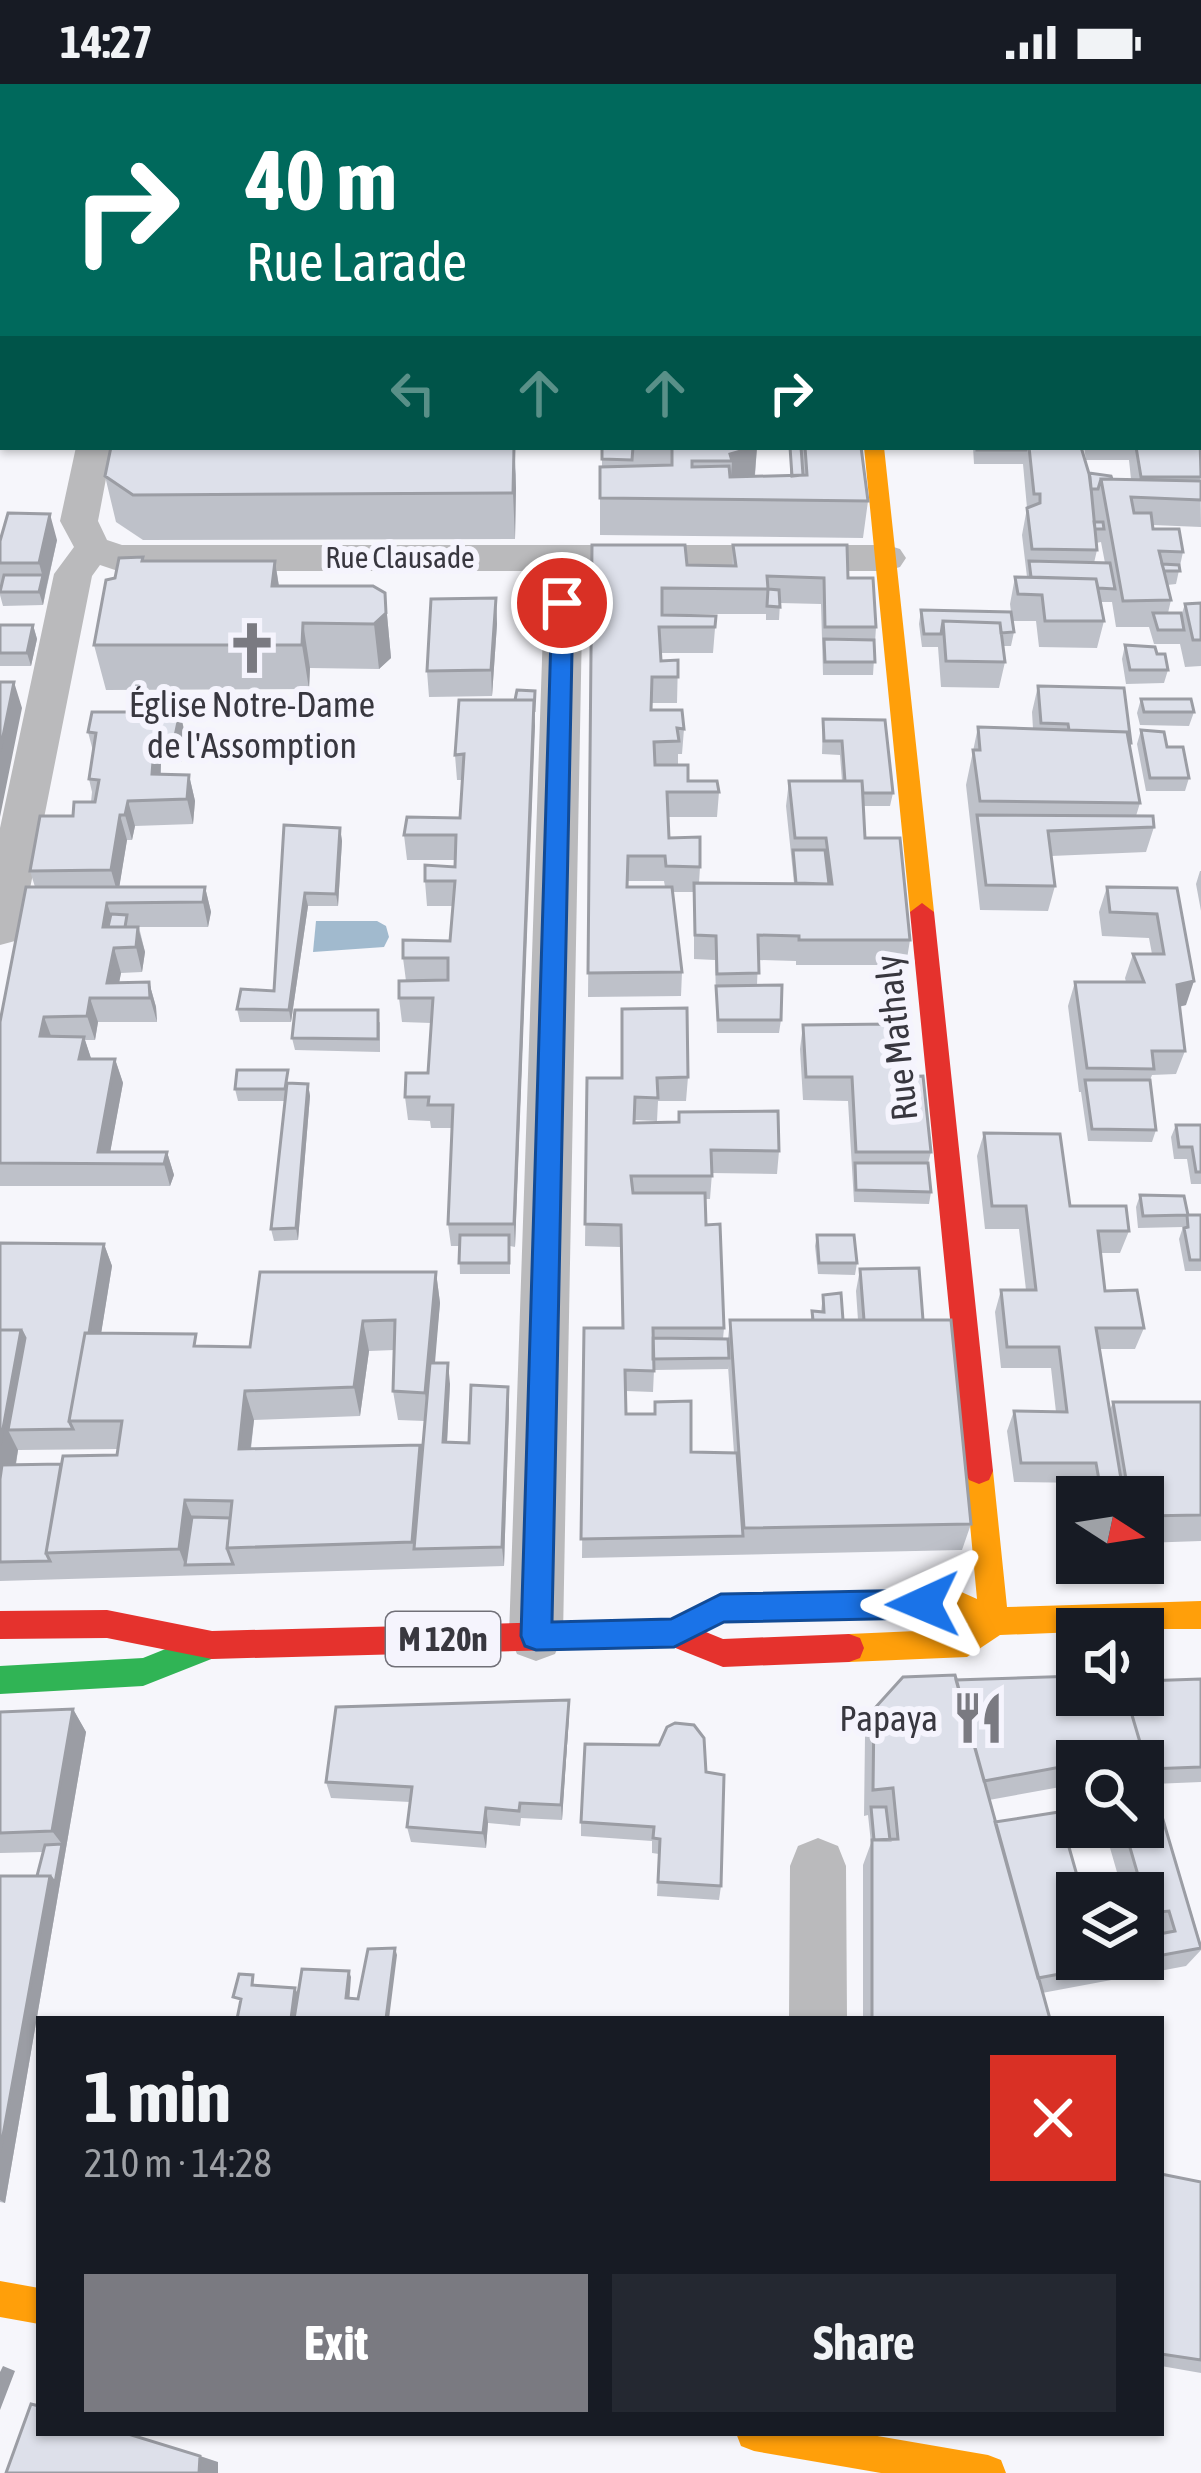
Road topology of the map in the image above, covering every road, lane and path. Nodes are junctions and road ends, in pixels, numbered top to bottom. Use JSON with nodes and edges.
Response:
{"nodes":[{"id":1,"x":93,"y":450,"type":"edge"},
{"id":2,"x":874,"y":450,"type":"edge"},
{"id":3,"x":93,"y":548,"type":"junction"},
{"id":4,"x":564,"y":556,"type":"junction"},
{"id":5,"x":887,"y":558,"type":"junction"},
{"id":6,"x":0,"y":929,"type":"edge"},
{"id":7,"x":919,"y":1604,"type":"dead end"},
{"id":8,"x":1201,"y":1615,"type":"edge"},
{"id":9,"x":705,"y":1616,"type":"dead end"},
{"id":10,"x":994,"y":1622,"type":"junction"},
{"id":11,"x":0,"y":1625,"type":"edge"},
{"id":12,"x":674,"y":1633,"type":"junction"},
{"id":13,"x":536,"y":1636,"type":"junction"},
{"id":14,"x":212,"y":1645,"type":"junction"},
{"id":15,"x":0,"y":1680,"type":"edge"},
{"id":16,"x":818,"y":1866,"type":"dead end"},
{"id":17,"x":818,"y":2016,"type":"edge"},
{"id":18,"x":0,"y":2299,"type":"edge"},
{"id":19,"x":36,"y":2305,"type":"edge"},
{"id":20,"x":792,"y":2436,"type":"edge"},
{"id":21,"x":988,"y":2473,"type":"edge"}],
"edges":[{"from":1,"to":3,"type":"street"},
{"from":2,"to":5,"type":"street","name":"Rue Mathaly"},
{"from":3,"to":4,"type":"street","name":"Rue Clausade"},
{"from":3,"to":6,"type":"street"},
{"from":4,"to":5,"type":"street","name":"Rue Clausade"},
{"from":4,"to":13,"type":"street"},
{"from":5,"to":10,"type":"street","name":"Rue Mathaly"},
{"from":7,"to":10,"type":"street","number":"M 120n"},
{"from":8,"to":10,"type":"street","number":"M 120n"},
{"from":9,"to":12,"type":"street","number":"M 120n"},
{"from":10,"to":12,"type":"street","number":"M 120n"},
{"from":11,"to":14,"type":"street","number":"M 120n"},
{"from":12,"to":13,"type":"street","number":"M 120n"},
{"from":13,"to":14,"type":"street","number":"M 120n"},
{"from":14,"to":15,"type":"street","number":"M 120n"},
{"from":16,"to":17,"type":"street"},
{"from":18,"to":19,"type":"street"},
{"from":20,"to":21,"type":"street"}]}
